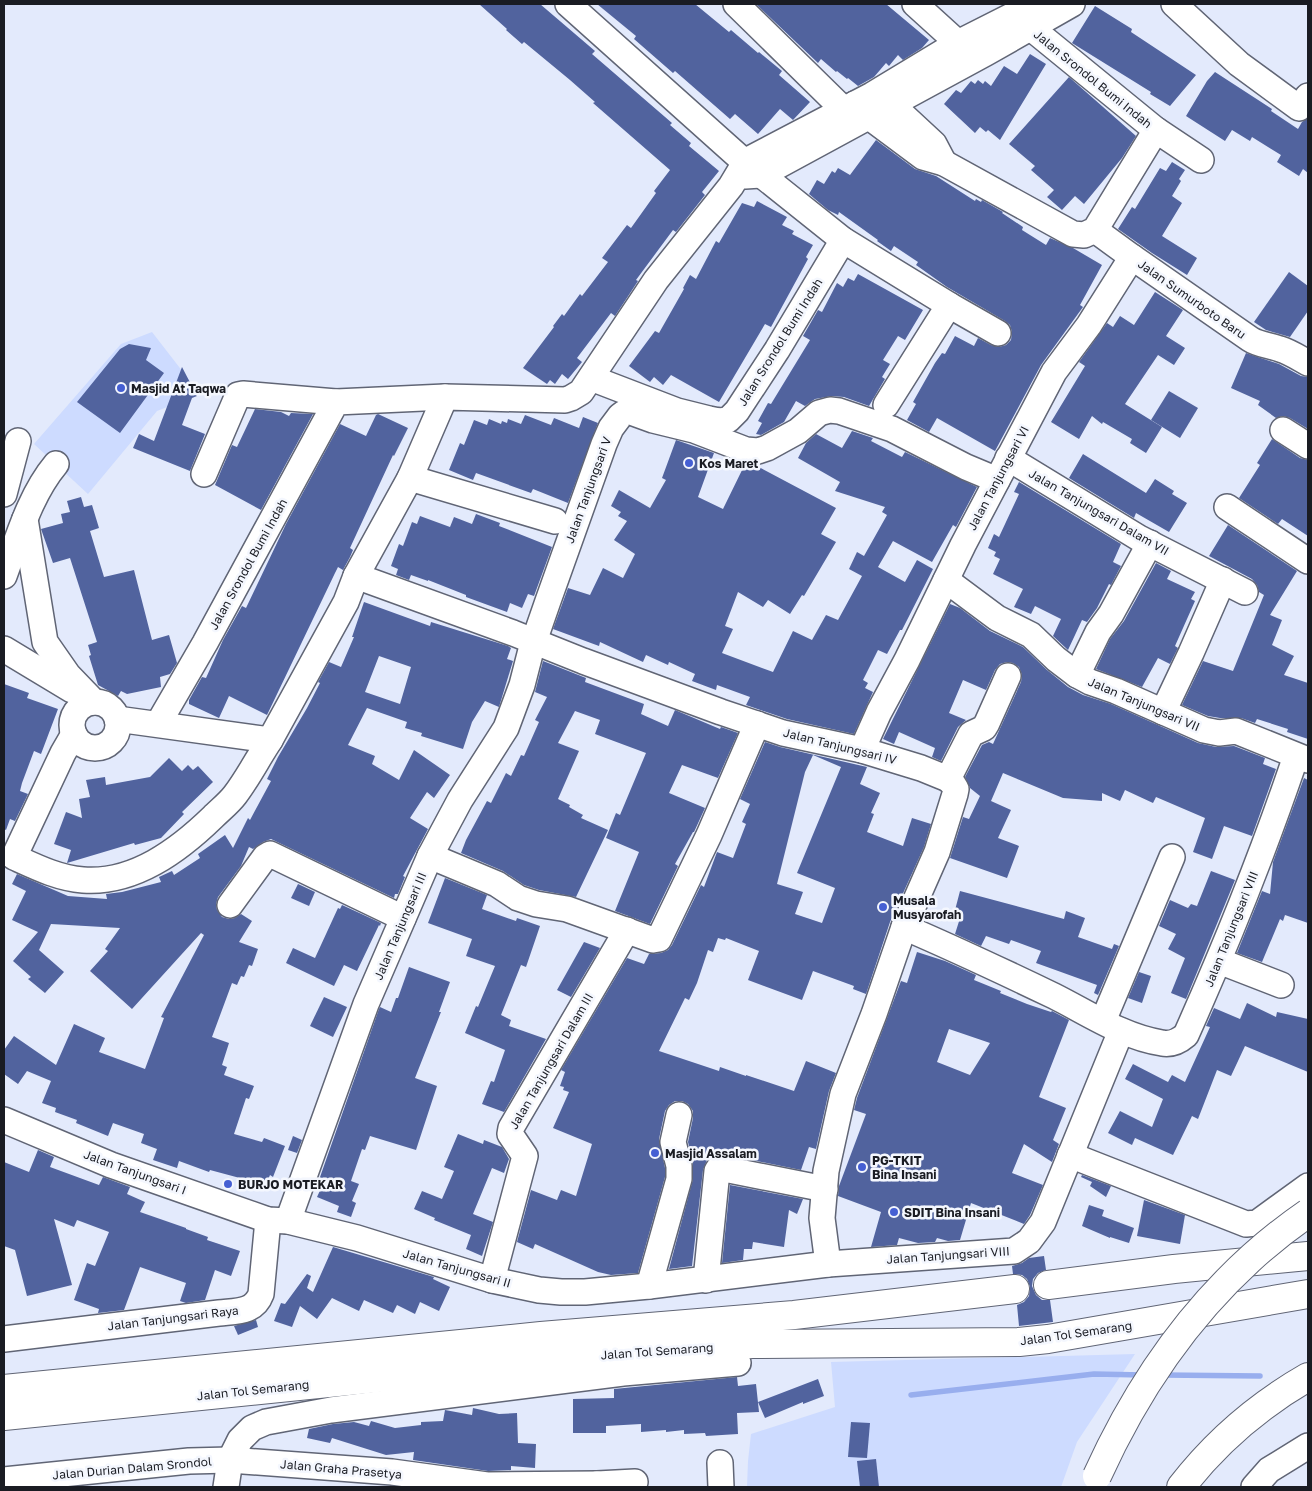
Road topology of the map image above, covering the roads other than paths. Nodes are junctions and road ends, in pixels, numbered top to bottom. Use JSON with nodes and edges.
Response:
{"nodes":[{"id":1,"x":568,"y":4,"type":"edge"},
{"id":2,"x":736,"y":4,"type":"edge"},
{"id":3,"x":915,"y":4,"type":"edge"},
{"id":4,"x":1035,"y":4,"type":"edge"},
{"id":5,"x":1174,"y":4,"type":"edge"},
{"id":6,"x":1068,"y":5,"type":"edge"},
{"id":7,"x":1030,"y":28,"type":"junction"},
{"id":8,"x":958,"y":43,"type":"junction"},
{"id":9,"x":884,"y":98,"type":"junction"},
{"id":10,"x":1305,"y":106,"type":"edge"},
{"id":11,"x":855,"y":110,"type":"junction"},
{"id":12,"x":1156,"y":130,"type":"junction"},
{"id":13,"x":1201,"y":160,"type":"dead end"},
{"id":14,"x":944,"y":163,"type":"junction"},
{"id":15,"x":748,"y":171,"type":"junction"},
{"id":16,"x":1095,"y":230,"type":"junction"},
{"id":17,"x":842,"y":240,"type":"junction"},
{"id":18,"x":1132,"y":257,"type":"junction"},
{"id":19,"x":950,"y":305,"type":"junction"},
{"id":20,"x":998,"y":333,"type":"dead end"},
{"id":21,"x":1308,"y":364,"type":"edge"},
{"id":22,"x":591,"y":378,"type":"junction"},
{"id":23,"x":445,"y":397,"type":"junction"},
{"id":24,"x":336,"y":402,"type":"junction"},
{"id":25,"x":886,"y":405,"type":"dead end"},
{"id":26,"x":1283,"y":430,"type":"dead end"},
{"id":27,"x":18,"y":441,"type":"dead end"},
{"id":28,"x":1308,"y":446,"type":"edge"},
{"id":29,"x":1008,"y":458,"type":"junction"},
{"id":30,"x":204,"y":474,"type":"dead end"},
{"id":31,"x":410,"y":478,"type":"junction"},
{"id":32,"x":9,"y":480,"type":"edge"},
{"id":33,"x":996,"y":480,"type":"junction"},
{"id":34,"x":1228,"y":507,"type":"dead end"},
{"id":35,"x":25,"y":519,"type":"junction"},
{"id":36,"x":555,"y":521,"type":"dead end"},
{"id":37,"x":1150,"y":543,"type":"junction"},
{"id":38,"x":1308,"y":561,"type":"edge"},
{"id":39,"x":4,"y":576,"type":"edge"},
{"id":40,"x":356,"y":576,"type":"junction"},
{"id":41,"x":946,"y":580,"type":"junction"},
{"id":42,"x":1223,"y":580,"type":"junction"},
{"id":43,"x":1245,"y":592,"type":"dead end"},
{"id":44,"x":534,"y":641,"type":"junction"},
{"id":45,"x":4,"y":649,"type":"edge"},
{"id":46,"x":4,"y":664,"type":"edge"},
{"id":47,"x":1077,"y":675,"type":"junction"},
{"id":48,"x":1008,"y":676,"type":"dead end"},
{"id":49,"x":88,"y":705,"type":"junction"},
{"id":50,"x":1163,"y":712,"type":"junction"},
{"id":51,"x":117,"y":719,"type":"junction"},
{"id":52,"x":158,"y":724,"type":"junction"},
{"id":53,"x":757,"y":724,"type":"junction"},
{"id":54,"x":74,"y":734,"type":"junction"},
{"id":55,"x":270,"y":740,"type":"junction"},
{"id":56,"x":862,"y":750,"type":"junction"},
{"id":57,"x":1302,"y":758,"type":"edge"},
{"id":58,"x":948,"y":779,"type":"junction"},
{"id":59,"x":430,"y":856,"type":"junction"},
{"id":60,"x":1172,"y":857,"type":"dead end"},
{"id":61,"x":9,"y":866,"type":"edge"},
{"id":62,"x":230,"y":905,"type":"dead end"},
{"id":63,"x":403,"y":918,"type":"junction"},
{"id":64,"x":904,"y":927,"type":"junction"},
{"id":65,"x":626,"y":930,"type":"junction"},
{"id":66,"x":1219,"y":961,"type":"junction"},
{"id":67,"x":1281,"y":985,"type":"dead end"},
{"id":68,"x":1112,"y":1026,"type":"junction"},
{"id":69,"x":679,"y":1115,"type":"dead end"},
{"id":70,"x":4,"y":1120,"type":"edge"},
{"id":71,"x":1070,"y":1155,"type":"junction"},
{"id":72,"x":1308,"y":1186,"type":"edge"},
{"id":73,"x":825,"y":1189,"type":"junction"},
{"id":74,"x":1308,"y":1213,"type":"edge"},
{"id":75,"x":278,"y":1221,"type":"junction"},
{"id":76,"x":1308,"y":1256,"type":"edge"},
{"id":77,"x":828,"y":1264,"type":"junction"},
{"id":78,"x":492,"y":1280,"type":"junction"},
{"id":79,"x":706,"y":1280,"type":"junction"},
{"id":80,"x":1048,"y":1285,"type":"dead end"},
{"id":81,"x":649,"y":1286,"type":"junction"},
{"id":82,"x":1015,"y":1289,"type":"dead end"},
{"id":83,"x":1308,"y":1294,"type":"edge"},
{"id":84,"x":4,"y":1340,"type":"edge"},
{"id":85,"x":738,"y":1363,"type":"dead end"},
{"id":86,"x":1308,"y":1377,"type":"edge"},
{"id":87,"x":4,"y":1389,"type":"edge"},
{"id":88,"x":4,"y":1416,"type":"edge"},
{"id":89,"x":1308,"y":1446,"type":"edge"},
{"id":90,"x":230,"y":1460,"type":"junction"},
{"id":91,"x":4,"y":1480,"type":"edge"},
{"id":92,"x":391,"y":1480,"type":"edge"},
{"id":93,"x":1095,"y":1481,"type":"edge"},
{"id":94,"x":635,"y":1482,"type":"dead end"},
{"id":95,"x":597,"y":1485,"type":"edge"},
{"id":96,"x":487,"y":1486,"type":"edge"},
{"id":97,"x":226,"y":1487,"type":"edge"},
{"id":98,"x":1181,"y":1487,"type":"edge"},
{"id":99,"x":1254,"y":1487,"type":"edge"}],
"edges":[{"from":1,"to":15,"type":"street"},
{"from":2,"to":11,"type":"street"},
{"from":3,"to":8,"type":"street"},
{"from":4,"to":8,"type":"street","name":"Jalan Srondol Bumi Indah"},
{"from":5,"to":10,"type":"street"},
{"from":6,"to":7,"type":"street","name":"Jalan Srondol Bumi Indah"},
{"from":7,"to":9,"type":"street","name":"Jalan Srondol Bumi Indah"},
{"from":7,"to":12,"type":"street","name":"Jalan Srondol Bumi Indah"},
{"from":8,"to":9,"type":"street","name":"Jalan Srondol Bumi Indah"},
{"from":9,"to":11,"type":"street","name":"Jalan Srondol Bumi Indah"},
{"from":9,"to":14,"type":"street"},
{"from":11,"to":14,"type":"street"},
{"from":11,"to":15,"type":"street","name":"Jalan Srondol Bumi Indah"},
{"from":12,"to":13,"type":"street","name":"Jalan Srondol Bumi Indah"},
{"from":12,"to":16,"type":"street","name":"Jalan Srondol Bumi Indah"},
{"from":14,"to":16,"type":"street"},
{"from":15,"to":17,"type":"street"},
{"from":15,"to":22,"type":"street","name":"Jalan Srondol Bumi Indah"},
{"from":16,"to":18,"type":"street"},
{"from":17,"to":19,"type":"street"},
{"from":17,"to":22,"type":"street","name":"Jalan Srondol Bumi Indah"},
{"from":18,"to":21,"type":"street","name":"Jalan Sumurboto Baru"},
{"from":18,"to":29,"type":"street","name":"Jalan Tanjungsari VI"},
{"from":19,"to":20,"type":"street"},
{"from":19,"to":25,"type":"street"},
{"from":22,"to":23,"type":"street","name":"Jalan Srondol Bumi Indah"},
{"from":23,"to":24,"type":"street","name":"Jalan Srondol Bumi Indah"},
{"from":23,"to":31,"type":"street"},
{"from":24,"to":30,"type":"street","name":"Jalan Srondol Bumi Indah"},
{"from":24,"to":52,"type":"street","name":"Jalan Srondol Bumi Indah"},
{"from":26,"to":28,"type":"street"},
{"from":27,"to":32,"type":"street"},
{"from":29,"to":33,"type":"street","name":"Jalan Tanjungsari VI"},
{"from":29,"to":37,"type":"street","name":"Jalan Tanjungsari Dalam VII"},
{"from":31,"to":36,"type":"street"},
{"from":31,"to":40,"type":"street"},
{"from":32,"to":35,"type":"street"},
{"from":33,"to":41,"type":"street","name":"Jalan Tanjungsari VI"},
{"from":33,"to":44,"type":"street","name":"Jalan Tanjungsari V"},
{"from":34,"to":38,"type":"street"},
{"from":35,"to":39,"type":"street"},
{"from":35,"to":49,"type":"street"},
{"from":37,"to":42,"type":"street","name":"Jalan Tanjungsari Dalam VII"},
{"from":37,"to":47,"type":"street"},
{"from":40,"to":44,"type":"street"},
{"from":40,"to":55,"type":"street"},
{"from":41,"to":47,"type":"street","name":"Jalan Tanjungsari VII"},
{"from":41,"to":56,"type":"street","name":"Jalan Tanjungsari VI"},
{"from":42,"to":43,"type":"street","name":"Jalan Tanjungsari Dalam VII"},
{"from":42,"to":50,"type":"street"},
{"from":44,"to":53,"type":"street","name":"Jalan Tanjungsari IV"},
{"from":44,"to":59,"type":"street","name":"Jalan Tanjungsari III"},
{"from":45,"to":49,"type":"street"},
{"from":46,"to":49,"type":"street"},
{"from":47,"to":50,"type":"street","name":"Jalan Tanjungsari VII"},
{"from":48,"to":58,"type":"street"},
{"from":49,"to":51,"type":"street"},
{"from":49,"to":54,"type":"street"},
{"from":50,"to":57,"type":"street","name":"Jalan Tanjungsari VII"},
{"from":51,"to":52,"type":"street"},
{"from":51,"to":54,"type":"street"},
{"from":52,"to":55,"type":"street"},
{"from":53,"to":56,"type":"street","name":"Jalan Tanjungsari IV"},
{"from":53,"to":65,"type":"street"},
{"from":54,"to":61,"type":"street"},
{"from":55,"to":61,"type":"street"},
{"from":56,"to":58,"type":"street","name":"Jalan Tanjungsari IV"},
{"from":57,"to":66,"type":"street","name":"Jalan Tanjungsari VIII"},
{"from":58,"to":64,"type":"street"},
{"from":59,"to":63,"type":"street","name":"Jalan Tanjungsari III"},
{"from":59,"to":65,"type":"street"},
{"from":60,"to":68,"type":"street"},
{"from":62,"to":63,"type":"street"},
{"from":63,"to":75,"type":"street","name":"Jalan Tanjungsari III"},
{"from":64,"to":68,"type":"street","name":"Jalan Tanjungsari VIII"},
{"from":64,"to":73,"type":"street"},
{"from":65,"to":78,"type":"street","name":"Jalan Tanjungsari Dalam III"},
{"from":66,"to":67,"type":"street"},
{"from":66,"to":68,"type":"street","name":"Jalan Tanjungsari VIII"},
{"from":68,"to":71,"type":"street","name":"Jalan Tanjungsari VIII"},
{"from":69,"to":81,"type":"street"},
{"from":70,"to":75,"type":"street","name":"Jalan Tanjungsari I"},
{"from":71,"to":72,"type":"street"},
{"from":71,"to":77,"type":"street","name":"Jalan Tanjungsari VIII"},
{"from":73,"to":77,"type":"street"},
{"from":73,"to":79,"type":"street"},
{"from":74,"to":93,"type":"highway","bridge":true},
{"from":75,"to":78,"type":"street","name":"Jalan Tanjungsari II"},
{"from":75,"to":84,"type":"street","name":"Jalan Tanjungsari Raya"},
{"from":76,"to":80,"type":"highway"},
{"from":77,"to":79,"type":"street","name":"Jalan Tanjungsari II"},
{"from":78,"to":81,"type":"street","name":"Jalan Tanjungsari II"},
{"from":79,"to":81,"type":"street","name":"Jalan Tanjungsari II"},
{"from":82,"to":87,"type":"highway","name":"Jalan Tol Semarang"},
{"from":83,"to":88,"type":"highway","name":"Jalan Tol Semarang"},
{"from":85,"to":90,"type":"street"},
{"from":86,"to":98,"type":"highway"},
{"from":89,"to":99,"type":"street"},
{"from":90,"to":91,"type":"street","name":"Jalan Durian Dalam Srondol"},
{"from":90,"to":92,"type":"street","name":"Jalan Graha Prasetya"},
{"from":90,"to":97,"type":"street"},
{"from":92,"to":96,"type":"street","name":"Jalan Graha Prasetya"},
{"from":94,"to":95,"type":"street","name":"Jalan Graha Prasetya"},
{"from":95,"to":96,"type":"street","name":"Jalan Graha Prasetya"}]}
